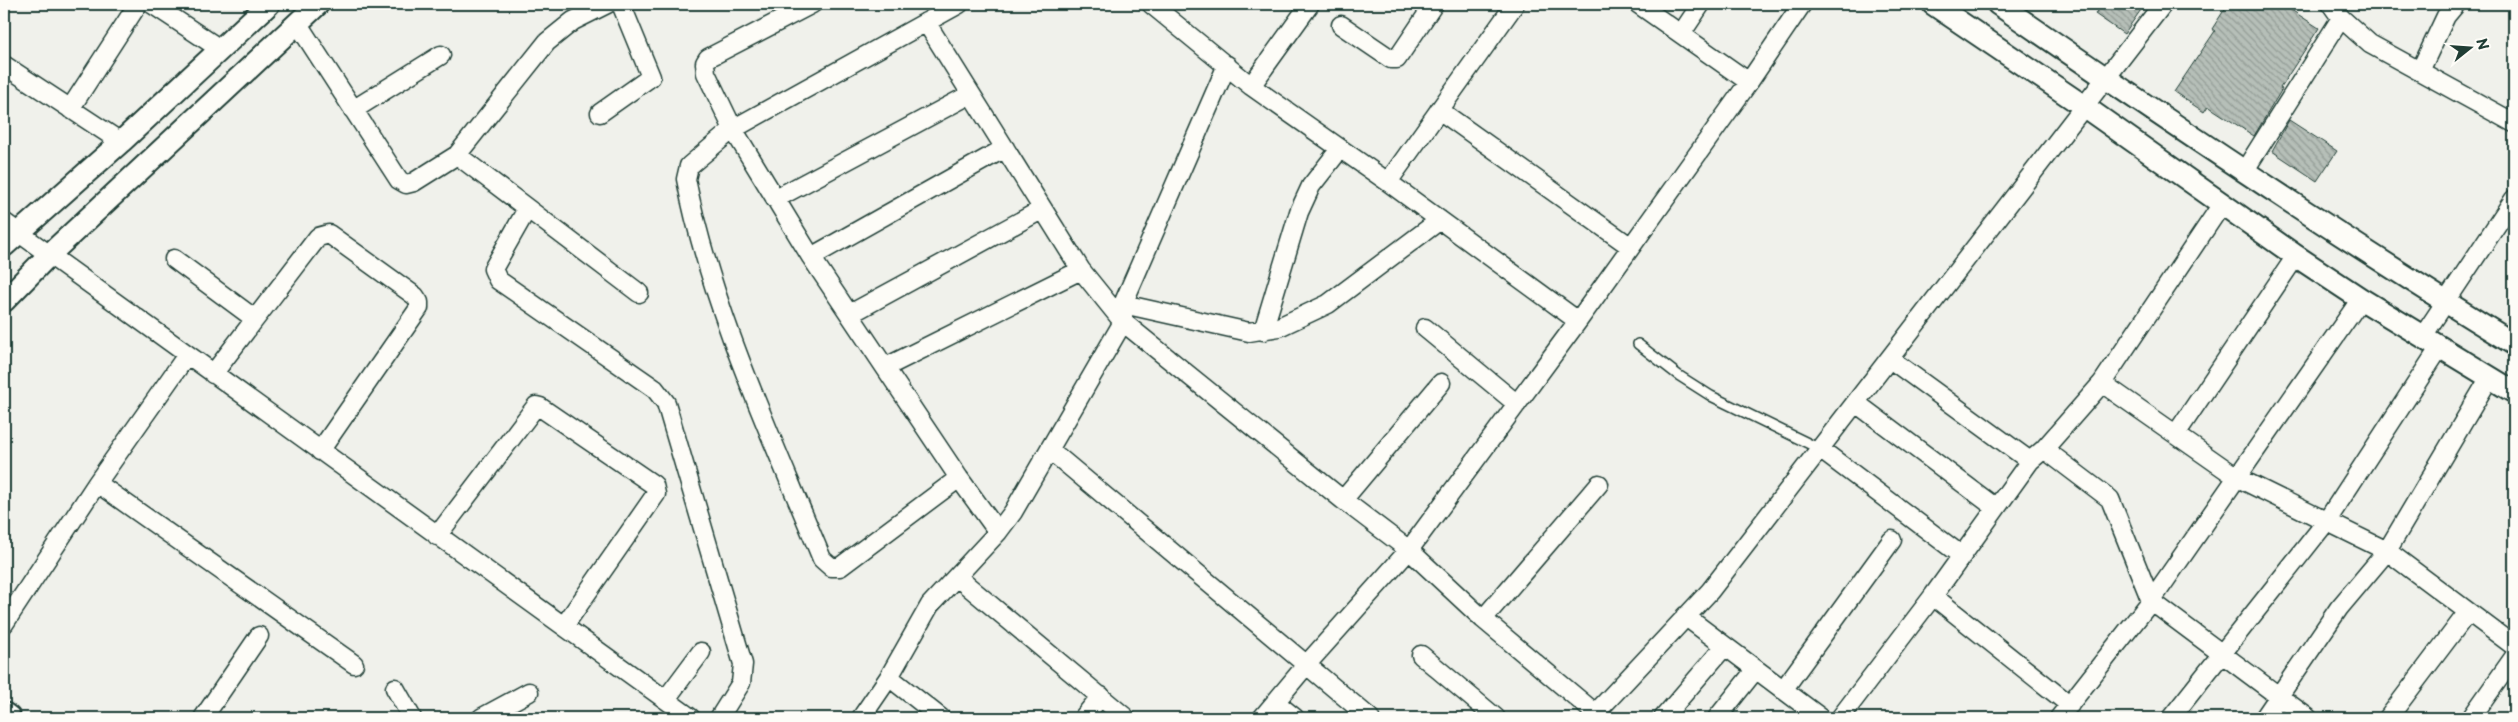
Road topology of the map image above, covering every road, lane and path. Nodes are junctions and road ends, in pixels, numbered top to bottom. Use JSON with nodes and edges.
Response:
{"nodes":[{"id":1,"x":138,"y":4,"type":"edge"},
{"id":2,"x":268,"y":4,"type":"edge"},
{"id":3,"x":318,"y":4,"type":"edge"},
{"id":4,"x":607,"y":4,"type":"edge"},
{"id":5,"x":620,"y":4,"type":"edge"},
{"id":6,"x":812,"y":4,"type":"edge"},
{"id":7,"x":959,"y":4,"type":"edge"},
{"id":8,"x":1151,"y":4,"type":"edge"},
{"id":9,"x":1310,"y":4,"type":"edge"},
{"id":10,"x":1434,"y":4,"type":"edge"},
{"id":11,"x":1515,"y":4,"type":"edge"},
{"id":12,"x":1638,"y":4,"type":"edge"},
{"id":13,"x":1701,"y":4,"type":"edge"},
{"id":14,"x":1802,"y":4,"type":"edge"},
{"id":15,"x":1933,"y":4,"type":"edge"},
{"id":16,"x":1998,"y":4,"type":"edge"},
{"id":17,"x":2163,"y":4,"type":"edge"},
{"id":18,"x":2331,"y":4,"type":"edge"},
{"id":19,"x":2456,"y":4,"type":"edge"},
{"id":20,"x":160,"y":7,"type":"edge"},
{"id":21,"x":2341,"y":18,"type":"junction"},
{"id":22,"x":926,"y":22,"type":"junction"},
{"id":23,"x":298,"y":24,"type":"junction"},
{"id":24,"x":1341,"y":25,"type":"dead end"},
{"id":25,"x":1681,"y":34,"type":"junction"},
{"id":26,"x":220,"y":50,"type":"junction"},
{"id":27,"x":441,"y":55,"type":"dead end"},
{"id":28,"x":4,"y":65,"type":"edge"},
{"id":29,"x":1227,"y":65,"type":"junction"},
{"id":30,"x":2420,"y":71,"type":"junction"},
{"id":31,"x":2106,"y":79,"type":"junction"},
{"id":32,"x":1749,"y":82,"type":"junction"},
{"id":33,"x":1251,"y":86,"type":"junction"},
{"id":34,"x":971,"y":94,"type":"junction"},
{"id":35,"x":2085,"y":107,"type":"junction"},
{"id":36,"x":70,"y":109,"type":"junction"},
{"id":37,"x":353,"y":110,"type":"junction"},
{"id":38,"x":1439,"y":110,"type":"junction"},
{"id":39,"x":600,"y":113,"type":"dead end"},
{"id":40,"x":2514,"y":123,"type":"edge"},
{"id":41,"x":734,"y":129,"type":"junction"},
{"id":42,"x":121,"y":142,"type":"junction"},
{"id":43,"x":1004,"y":148,"type":"junction"},
{"id":44,"x":1340,"y":149,"type":"junction"},
{"id":45,"x":457,"y":155,"type":"junction"},
{"id":46,"x":2245,"y":170,"type":"junction"},
{"id":47,"x":1388,"y":182,"type":"junction"},
{"id":48,"x":775,"y":199,"type":"junction"},
{"id":49,"x":2514,"y":199,"type":"edge"},
{"id":50,"x":2222,"y":204,"type":"junction"},
{"id":51,"x":527,"y":209,"type":"junction"},
{"id":52,"x":1043,"y":209,"type":"junction"},
{"id":53,"x":1440,"y":220,"type":"junction"},
{"id":54,"x":8,"y":233,"type":"edge"},
{"id":55,"x":1631,"y":247,"type":"junction"},
{"id":56,"x":49,"y":255,"type":"junction"},
{"id":57,"x":2296,"y":256,"type":"junction"},
{"id":58,"x":812,"y":257,"type":"junction"},
{"id":59,"x":174,"y":258,"type":"dead end"},
{"id":60,"x":1081,"y":270,"type":"junction"},
{"id":61,"x":638,"y":293,"type":"dead end"},
{"id":62,"x":2361,"y":299,"type":"junction"},
{"id":63,"x":4,"y":301,"type":"edge"},
{"id":64,"x":2445,"y":302,"type":"junction"},
{"id":65,"x":1123,"y":313,"type":"junction"},
{"id":66,"x":850,"y":314,"type":"junction"},
{"id":67,"x":255,"y":319,"type":"junction"},
{"id":68,"x":1578,"y":321,"type":"junction"},
{"id":69,"x":1425,"y":328,"type":"dead end"},
{"id":70,"x":1263,"y":331,"type":"junction"},
{"id":71,"x":2431,"y":342,"type":"junction"},
{"id":72,"x":1638,"y":344,"type":"dead end"},
{"id":73,"x":2514,"y":344,"type":"edge"},
{"id":74,"x":187,"y":355,"type":"junction"},
{"id":75,"x":1890,"y":359,"type":"junction"},
{"id":76,"x":886,"y":367,"type":"junction"},
{"id":77,"x":213,"y":374,"type":"junction"},
{"id":78,"x":2490,"y":377,"type":"junction"},
{"id":79,"x":1441,"y":383,"type":"dead end"},
{"id":80,"x":2102,"y":383,"type":"junction"},
{"id":81,"x":2514,"y":392,"type":"edge"},
{"id":82,"x":1856,"y":403,"type":"junction"},
{"id":83,"x":1517,"y":404,"type":"junction"},
{"id":84,"x":2176,"y":434,"type":"junction"},
{"id":85,"x":2044,"y":449,"type":"junction"},
{"id":86,"x":1050,"y":450,"type":"junction"},
{"id":87,"x":1820,"y":450,"type":"junction"},
{"id":88,"x":320,"y":451,"type":"junction"},
{"id":89,"x":2030,"y":461,"type":"junction"},
{"id":90,"x":959,"y":478,"type":"junction"},
{"id":91,"x":2238,"y":478,"type":"junction"},
{"id":92,"x":97,"y":483,"type":"junction"},
{"id":93,"x":1599,"y":484,"type":"dead end"},
{"id":94,"x":1343,"y":500,"type":"junction"},
{"id":95,"x":1996,"y":508,"type":"junction"},
{"id":96,"x":2326,"y":522,"type":"junction"},
{"id":97,"x":998,"y":532,"type":"junction"},
{"id":98,"x":437,"y":536,"type":"junction"},
{"id":99,"x":1892,"y":540,"type":"dead end"},
{"id":100,"x":1410,"y":550,"type":"junction"},
{"id":101,"x":2387,"y":552,"type":"junction"},
{"id":102,"x":1962,"y":556,"type":"junction"},
{"id":103,"x":957,"y":577,"type":"junction"},
{"id":104,"x":1933,"y":596,"type":"junction"},
{"id":105,"x":2151,"y":601,"type":"junction"},
{"id":106,"x":2468,"y":612,"type":"junction"},
{"id":107,"x":1685,"y":616,"type":"junction"},
{"id":108,"x":1483,"y":619,"type":"junction"},
{"id":109,"x":4,"y":624,"type":"edge"},
{"id":110,"x":564,"y":626,"type":"junction"},
{"id":111,"x":259,"y":636,"type":"dead end"},
{"id":112,"x":1725,"y":646,"type":"junction"},
{"id":113,"x":2514,"y":646,"type":"edge"},
{"id":114,"x":701,"y":652,"type":"dead end"},
{"id":115,"x":2222,"y":653,"type":"junction"},
{"id":116,"x":1421,"y":655,"type":"dead end"},
{"id":117,"x":2514,"y":657,"type":"edge"},
{"id":118,"x":354,"y":664,"type":"dead end"},
{"id":119,"x":1307,"y":664,"type":"junction"},
{"id":120,"x":1756,"y":669,"type":"junction"},
{"id":121,"x":889,"y":677,"type":"junction"},
{"id":122,"x":395,"y":688,"type":"dead end"},
{"id":123,"x":1783,"y":690,"type":"junction"},
{"id":124,"x":529,"y":692,"type":"dead end"},
{"id":125,"x":1101,"y":696,"type":"junction"},
{"id":126,"x":2280,"y":696,"type":"junction"},
{"id":127,"x":666,"y":700,"type":"junction"},
{"id":128,"x":1275,"y":702,"type":"junction"},
{"id":129,"x":2064,"y":711,"type":"edge"},
{"id":130,"x":1802,"y":713,"type":"edge"},
{"id":131,"x":4,"y":715,"type":"edge"},
{"id":132,"x":1593,"y":716,"type":"edge"},
{"id":133,"x":8,"y":718,"type":"edge"},
{"id":134,"x":203,"y":718,"type":"edge"},
{"id":135,"x":412,"y":718,"type":"edge"},
{"id":136,"x":482,"y":718,"type":"edge"},
{"id":137,"x":691,"y":718,"type":"edge"},
{"id":138,"x":719,"y":718,"type":"edge"},
{"id":139,"x":861,"y":718,"type":"edge"},
{"id":140,"x":940,"y":718,"type":"edge"},
{"id":141,"x":1082,"y":718,"type":"edge"},
{"id":142,"x":1126,"y":718,"type":"edge"},
{"id":143,"x":1262,"y":718,"type":"edge"},
{"id":144,"x":1295,"y":718,"type":"edge"},
{"id":145,"x":1370,"y":718,"type":"edge"},
{"id":146,"x":1496,"y":718,"type":"edge"},
{"id":147,"x":1663,"y":718,"type":"edge"},
{"id":148,"x":1717,"y":718,"type":"edge"},
{"id":149,"x":1821,"y":718,"type":"edge"},
{"id":150,"x":1840,"y":718,"type":"edge"},
{"id":151,"x":2171,"y":718,"type":"edge"},
{"id":152,"x":2264,"y":718,"type":"edge"},
{"id":153,"x":2308,"y":718,"type":"edge"},
{"id":154,"x":2388,"y":718,"type":"edge"},
{"id":155,"x":2471,"y":718,"type":"edge"}],
"edges":[{"from":1,"to":36,"type":"street"},
{"from":2,"to":26,"type":"street"},
{"from":3,"to":23,"type":"street"},
{"from":4,"to":45,"type":"street"},
{"from":5,"to":39,"type":"street"},
{"from":6,"to":41,"type":"street"},
{"from":7,"to":22,"type":"street"},
{"from":8,"to":29,"type":"street"},
{"from":9,"to":33,"type":"street"},
{"from":10,"to":24,"type":"street"},
{"from":11,"to":38,"type":"street"},
{"from":12,"to":25,"type":"street"},
{"from":13,"to":25,"type":"street"},
{"from":14,"to":32,"type":"street"},
{"from":15,"to":35,"type":"street"},
{"from":16,"to":31,"type":"street"},
{"from":17,"to":31,"type":"street"},
{"from":18,"to":21,"type":"street"},
{"from":19,"to":30,"type":"street"},
{"from":20,"to":26,"type":"street"},
{"from":21,"to":30,"type":"street"},
{"from":21,"to":46,"type":"street"},
{"from":22,"to":34,"type":"street"},
{"from":22,"to":41,"type":"street"},
{"from":23,"to":37,"type":"street"},
{"from":23,"to":56,"type":"street"},
{"from":25,"to":32,"type":"street"},
{"from":26,"to":42,"type":"street"},
{"from":27,"to":37,"type":"street"},
{"from":28,"to":36,"type":"street"},
{"from":29,"to":33,"type":"street"},
{"from":29,"to":65,"type":"street"},
{"from":30,"to":40,"type":"street"},
{"from":31,"to":35,"type":"street"},
{"from":31,"to":46,"type":"street"},
{"from":32,"to":55,"type":"street"},
{"from":33,"to":44,"type":"street"},
{"from":34,"to":43,"type":"street"},
{"from":34,"to":48,"type":"street"},
{"from":35,"to":50,"type":"street"},
{"from":35,"to":75,"type":"street"},
{"from":36,"to":42,"type":"street"},
{"from":37,"to":45,"type":"street"},
{"from":38,"to":47,"type":"street"},
{"from":38,"to":55,"type":"street"},
{"from":41,"to":48,"type":"street"},
{"from":41,"to":90,"type":"street"},
{"from":42,"to":54,"type":"street"},
{"from":43,"to":52,"type":"street"},
{"from":43,"to":58,"type":"street"},
{"from":44,"to":47,"type":"street"},
{"from":44,"to":70,"type":"street"},
{"from":45,"to":51,"type":"street"},
{"from":46,"to":64,"type":"street"},
{"from":47,"to":53,"type":"street"},
{"from":48,"to":58,"type":"street"},
{"from":49,"to":64,"type":"street"},
{"from":50,"to":57,"type":"street"},
{"from":50,"to":80,"type":"street"},
{"from":51,"to":61,"type":"street"},
{"from":51,"to":138,"type":"street"},
{"from":52,"to":60,"type":"street"},
{"from":52,"to":66,"type":"street"},
{"from":53,"to":68,"type":"street"},
{"from":53,"to":70,"type":"street"},
{"from":54,"to":56,"type":"street"},
{"from":55,"to":68,"type":"street"},
{"from":56,"to":63,"type":"street"},
{"from":56,"to":74,"type":"street"},
{"from":57,"to":62,"type":"street"},
{"from":57,"to":84,"type":"street"},
{"from":58,"to":66,"type":"street"},
{"from":59,"to":67,"type":"street"},
{"from":60,"to":65,"type":"street"},
{"from":60,"to":76,"type":"street"},
{"from":62,"to":71,"type":"street"},
{"from":62,"to":91,"type":"street"},
{"from":64,"to":71,"type":"street"},
{"from":64,"to":73,"type":"street"},
{"from":65,"to":70,"type":"street"},
{"from":65,"to":86,"type":"street"},
{"from":65,"to":94,"type":"street"},
{"from":66,"to":76,"type":"street"},
{"from":67,"to":77,"type":"street"},
{"from":67,"to":88,"type":"street"},
{"from":68,"to":83,"type":"street"},
{"from":69,"to":83,"type":"street"},
{"from":71,"to":78,"type":"street"},
{"from":71,"to":96,"type":"street"},
{"from":72,"to":87,"type":"lane"},
{"from":74,"to":77,"type":"street"},
{"from":74,"to":92,"type":"street"},
{"from":75,"to":82,"type":"street"},
{"from":75,"to":89,"type":"street"},
{"from":76,"to":90,"type":"street"},
{"from":77,"to":88,"type":"street"},
{"from":78,"to":81,"type":"street"},
{"from":78,"to":101,"type":"street"},
{"from":79,"to":94,"type":"street"},
{"from":80,"to":84,"type":"street"},
{"from":80,"to":85,"type":"street"},
{"from":82,"to":87,"type":"street"},
{"from":82,"to":95,"type":"street"},
{"from":83,"to":100,"type":"street"},
{"from":84,"to":91,"type":"street"},
{"from":85,"to":89,"type":"street"},
{"from":85,"to":105,"type":"street"},
{"from":86,"to":97,"type":"street"},
{"from":86,"to":119,"type":"street"},
{"from":87,"to":102,"type":"street"},
{"from":87,"to":107,"type":"street"},
{"from":88,"to":98,"type":"street"},
{"from":89,"to":95,"type":"street"},
{"from":90,"to":97,"type":"street"},
{"from":91,"to":96,"type":"street"},
{"from":91,"to":105,"type":"street"},
{"from":92,"to":109,"type":"street"},
{"from":92,"to":118,"type":"street"},
{"from":93,"to":108,"type":"street"},
{"from":94,"to":100,"type":"street"},
{"from":95,"to":102,"type":"street"},
{"from":96,"to":101,"type":"street"},
{"from":96,"to":115,"type":"street"},
{"from":97,"to":103,"type":"street"},
{"from":98,"to":110,"type":"street"},
{"from":98,"to":110,"type":"street"},
{"from":99,"to":123,"type":"street"},
{"from":100,"to":108,"type":"street"},
{"from":100,"to":119,"type":"street"},
{"from":101,"to":106,"type":"street"},
{"from":101,"to":126,"type":"street"},
{"from":102,"to":104,"type":"street"},
{"from":103,"to":121,"type":"street"},
{"from":103,"to":125,"type":"street"},
{"from":104,"to":129,"type":"street"},
{"from":104,"to":150,"type":"street"},
{"from":105,"to":115,"type":"street"},
{"from":105,"to":129,"type":"street"},
{"from":106,"to":113,"type":"street"},
{"from":106,"to":154,"type":"street"},
{"from":107,"to":112,"type":"street"},
{"from":107,"to":132,"type":"street"},
{"from":108,"to":132,"type":"street"},
{"from":110,"to":127,"type":"street"},
{"from":111,"to":134,"type":"street"},
{"from":112,"to":120,"type":"street"},
{"from":112,"to":147,"type":"street"},
{"from":114,"to":127,"type":"street"},
{"from":115,"to":126,"type":"street"},
{"from":115,"to":151,"type":"street"},
{"from":116,"to":146,"type":"street"},
{"from":117,"to":155,"type":"street"},
{"from":119,"to":128,"type":"street"},
{"from":119,"to":145,"type":"street"},
{"from":120,"to":123,"type":"street"},
{"from":120,"to":148,"type":"street"},
{"from":121,"to":139,"type":"street"},
{"from":121,"to":140,"type":"street"},
{"from":122,"to":135,"type":"street"},
{"from":123,"to":130,"type":"street"},
{"from":124,"to":136,"type":"street"},
{"from":125,"to":141,"type":"street"},
{"from":125,"to":142,"type":"street"},
{"from":126,"to":152,"type":"street"},
{"from":126,"to":153,"type":"street"},
{"from":127,"to":137,"type":"street"},
{"from":128,"to":143,"type":"street"},
{"from":128,"to":144,"type":"street"},
{"from":130,"to":149,"type":"street"},
{"from":131,"to":133,"type":"main road"}]}
